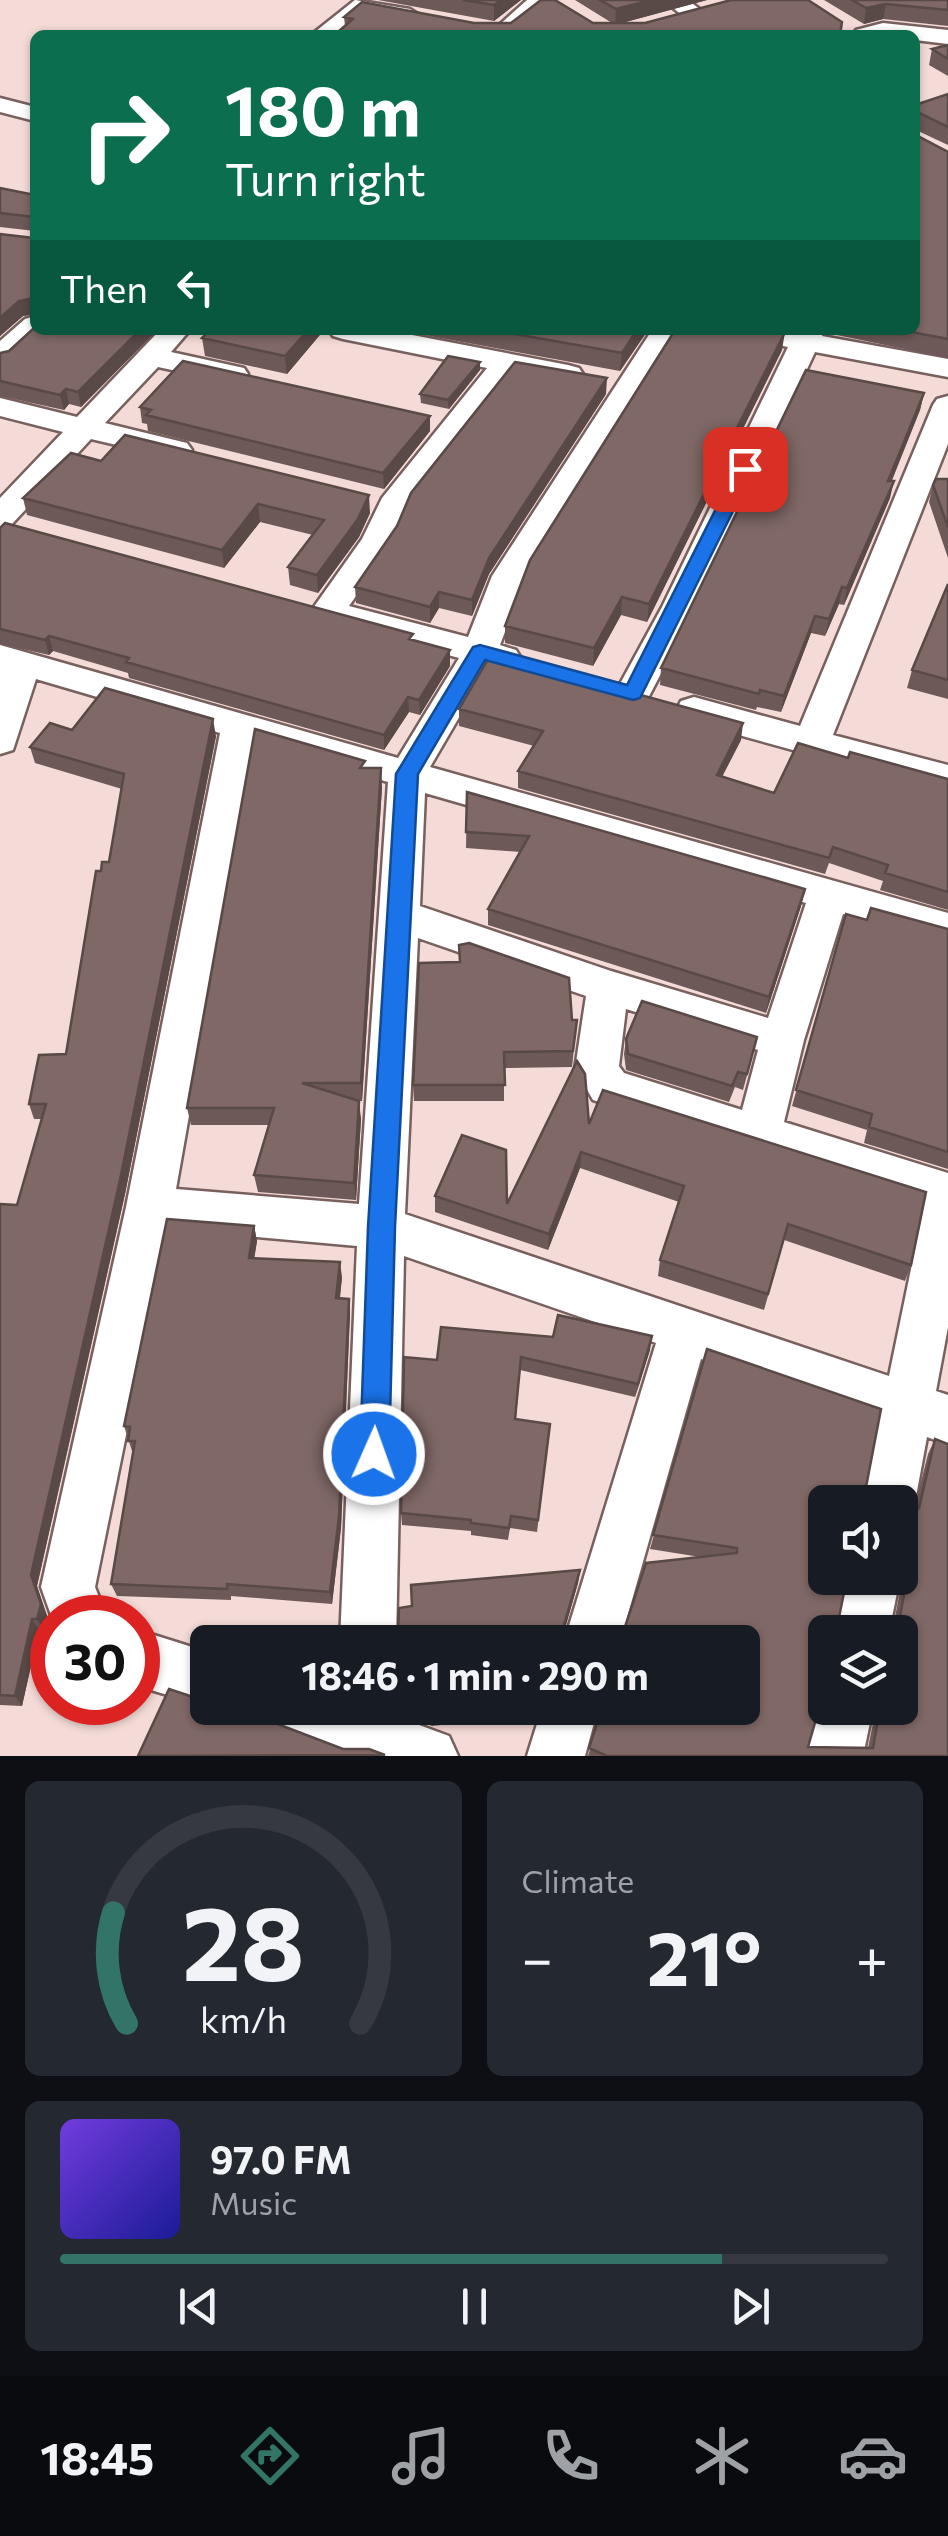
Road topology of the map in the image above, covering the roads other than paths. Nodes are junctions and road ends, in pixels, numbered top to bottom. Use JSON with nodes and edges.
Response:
{"nodes":[{"id":1,"x":540,"y":0,"type":"edge"},
{"id":2,"x":674,"y":0,"type":"edge"},
{"id":3,"x":357,"y":3,"type":"edge"},
{"id":4,"x":729,"y":4,"type":"edge"},
{"id":5,"x":695,"y":13,"type":"junction"},
{"id":6,"x":657,"y":24,"type":"edge"},
{"id":7,"x":327,"y":30,"type":"edge"},
{"id":8,"x":478,"y":30,"type":"edge"},
{"id":9,"x":504,"y":30,"type":"edge"},
{"id":10,"x":716,"y":30,"type":"edge"},
{"id":11,"x":920,"y":33,"type":"edge"},
{"id":12,"x":948,"y":36,"type":"edge"},
{"id":13,"x":0,"y":106,"type":"edge"},
{"id":14,"x":30,"y":113,"type":"edge"},
{"id":15,"x":30,"y":330,"type":"edge"},
{"id":16,"x":172,"y":335,"type":"edge"},
{"id":17,"x":368,"y":335,"type":"edge"},
{"id":18,"x":663,"y":335,"type":"edge"},
{"id":19,"x":808,"y":336,"type":"edge"},
{"id":20,"x":153,"y":357,"type":"junction"},
{"id":21,"x":0,"y":358,"type":"edge"},
{"id":22,"x":506,"y":362,"type":"junction"},
{"id":23,"x":948,"y":368,"type":"edge"},
{"id":24,"x":263,"y":381,"type":"edge"},
{"id":25,"x":631,"y":386,"type":"junction"},
{"id":26,"x":948,"y":405,"type":"edge"},
{"id":27,"x":0,"y":407,"type":"edge"},
{"id":28,"x":86,"y":426,"type":"junction"},
{"id":29,"x":942,"y":441,"type":"edge"},
{"id":30,"x":201,"y":456,"type":"edge"},
{"id":31,"x":354,"y":496,"type":"edge"},
{"id":32,"x":393,"y":506,"type":"junction"},
{"id":33,"x":0,"y":519,"type":"edge"},
{"id":34,"x":36,"y":532,"type":"edge"},
{"id":35,"x":292,"y":601,"type":"edge"},
{"id":36,"x":328,"y":611,"type":"junction"},
{"id":37,"x":480,"y":652,"type":"junction"},
{"id":38,"x":11,"y":660,"type":"edge"},
{"id":39,"x":538,"y":668,"type":"edge"},
{"id":40,"x":595,"y":683,"type":"edge"},
{"id":41,"x":633,"y":693,"type":"junction"},
{"id":42,"x":240,"y":724,"type":"junction"},
{"id":43,"x":0,"y":741,"type":"edge"},
{"id":44,"x":812,"y":742,"type":"junction"},
{"id":45,"x":407,"y":774,"type":"junction"},
{"id":46,"x":948,"y":779,"type":"edge"},
{"id":47,"x":830,"y":894,"type":"junction"},
{"id":48,"x":398,"y":916,"type":"junction"},
{"id":49,"x":948,"y":929,"type":"edge"},
{"id":50,"x":608,"y":987,"type":"junction"},
{"id":51,"x":782,"y":1040,"type":"junction"},
{"id":52,"x":758,"y":1132,"type":"junction"},
{"id":53,"x":948,"y":1194,"type":"edge"},
{"id":54,"x":948,"y":1202,"type":"edge"},
{"id":55,"x":149,"y":1207,"type":"junction"},
{"id":56,"x":381,"y":1227,"type":"junction"},
{"id":57,"x":684,"y":1330,"type":"junction"},
{"id":58,"x":928,"y":1413,"type":"edge"},
{"id":59,"x":896,"y":1485,"type":"edge"},
{"id":60,"x":71,"y":1595,"type":"edge"},
{"id":61,"x":369,"y":1625,"type":"edge"},
{"id":62,"x":597,"y":1625,"type":"edge"},
{"id":63,"x":160,"y":1665,"type":"edge"},
{"id":64,"x":190,"y":1674,"type":"edge"},
{"id":65,"x":376,"y":1725,"type":"edge"},
{"id":66,"x":565,"y":1725,"type":"edge"},
{"id":67,"x":842,"y":1725,"type":"edge"},
{"id":68,"x":428,"y":1756,"type":"edge"},
{"id":69,"x":556,"y":1756,"type":"edge"},
{"id":70,"x":834,"y":1756,"type":"edge"}],
"edges":[{"from":1,"to":9,"type":"street"},
{"from":2,"to":5,"type":"street"},
{"from":3,"to":7,"type":"street"},
{"from":3,"to":8,"type":"street"},
{"from":4,"to":5,"type":"street"},
{"from":5,"to":6,"type":"street"},
{"from":5,"to":10,"type":"street"},
{"from":11,"to":12,"type":"street"},
{"from":13,"to":14,"type":"street"},
{"from":15,"to":21,"type":"street"},
{"from":16,"to":20,"type":"street"},
{"from":17,"to":22,"type":"street"},
{"from":18,"to":25,"type":"street"},
{"from":19,"to":23,"type":"street"},
{"from":19,"to":41,"type":"street"},
{"from":20,"to":24,"type":"street"},
{"from":20,"to":28,"type":"street"},
{"from":22,"to":25,"type":"street"},
{"from":22,"to":32,"type":"street"},
{"from":25,"to":37,"type":"street"},
{"from":26,"to":29,"type":"street"},
{"from":27,"to":28,"type":"street"},
{"from":28,"to":30,"type":"street"},
{"from":28,"to":33,"type":"street"},
{"from":29,"to":44,"type":"street"},
{"from":31,"to":32,"type":"street"},
{"from":32,"to":36,"type":"street"},
{"from":33,"to":34,"type":"street"},
{"from":35,"to":36,"type":"street"},
{"from":36,"to":37,"type":"street"},
{"from":37,"to":39,"type":"street"},
{"from":37,"to":45,"type":"street"},
{"from":38,"to":42,"type":"street"},
{"from":38,"to":43,"type":"street"},
{"from":40,"to":41,"type":"street"},
{"from":41,"to":44,"type":"street"},
{"from":42,"to":45,"type":"street"},
{"from":42,"to":55,"type":"street"},
{"from":44,"to":46,"type":"street"},
{"from":45,"to":47,"type":"street"},
{"from":45,"to":48,"type":"street"},
{"from":47,"to":49,"type":"street"},
{"from":47,"to":51,"type":"street"},
{"from":48,"to":50,"type":"street"},
{"from":48,"to":56,"type":"street"},
{"from":50,"to":51,"type":"street"},
{"from":50,"to":52,"type":"street"},
{"from":51,"to":52,"type":"street"},
{"from":52,"to":53,"type":"street"},
{"from":54,"to":58,"type":"street"},
{"from":55,"to":56,"type":"street"},
{"from":55,"to":60,"type":"street"},
{"from":56,"to":57,"type":"street"},
{"from":56,"to":61,"type":"street"},
{"from":57,"to":58,"type":"street"},
{"from":57,"to":62,"type":"street"},
{"from":58,"to":59,"type":"street"},
{"from":63,"to":64,"type":"street"},
{"from":65,"to":68,"type":"street"},
{"from":66,"to":69,"type":"street"},
{"from":67,"to":70,"type":"street"}]}
